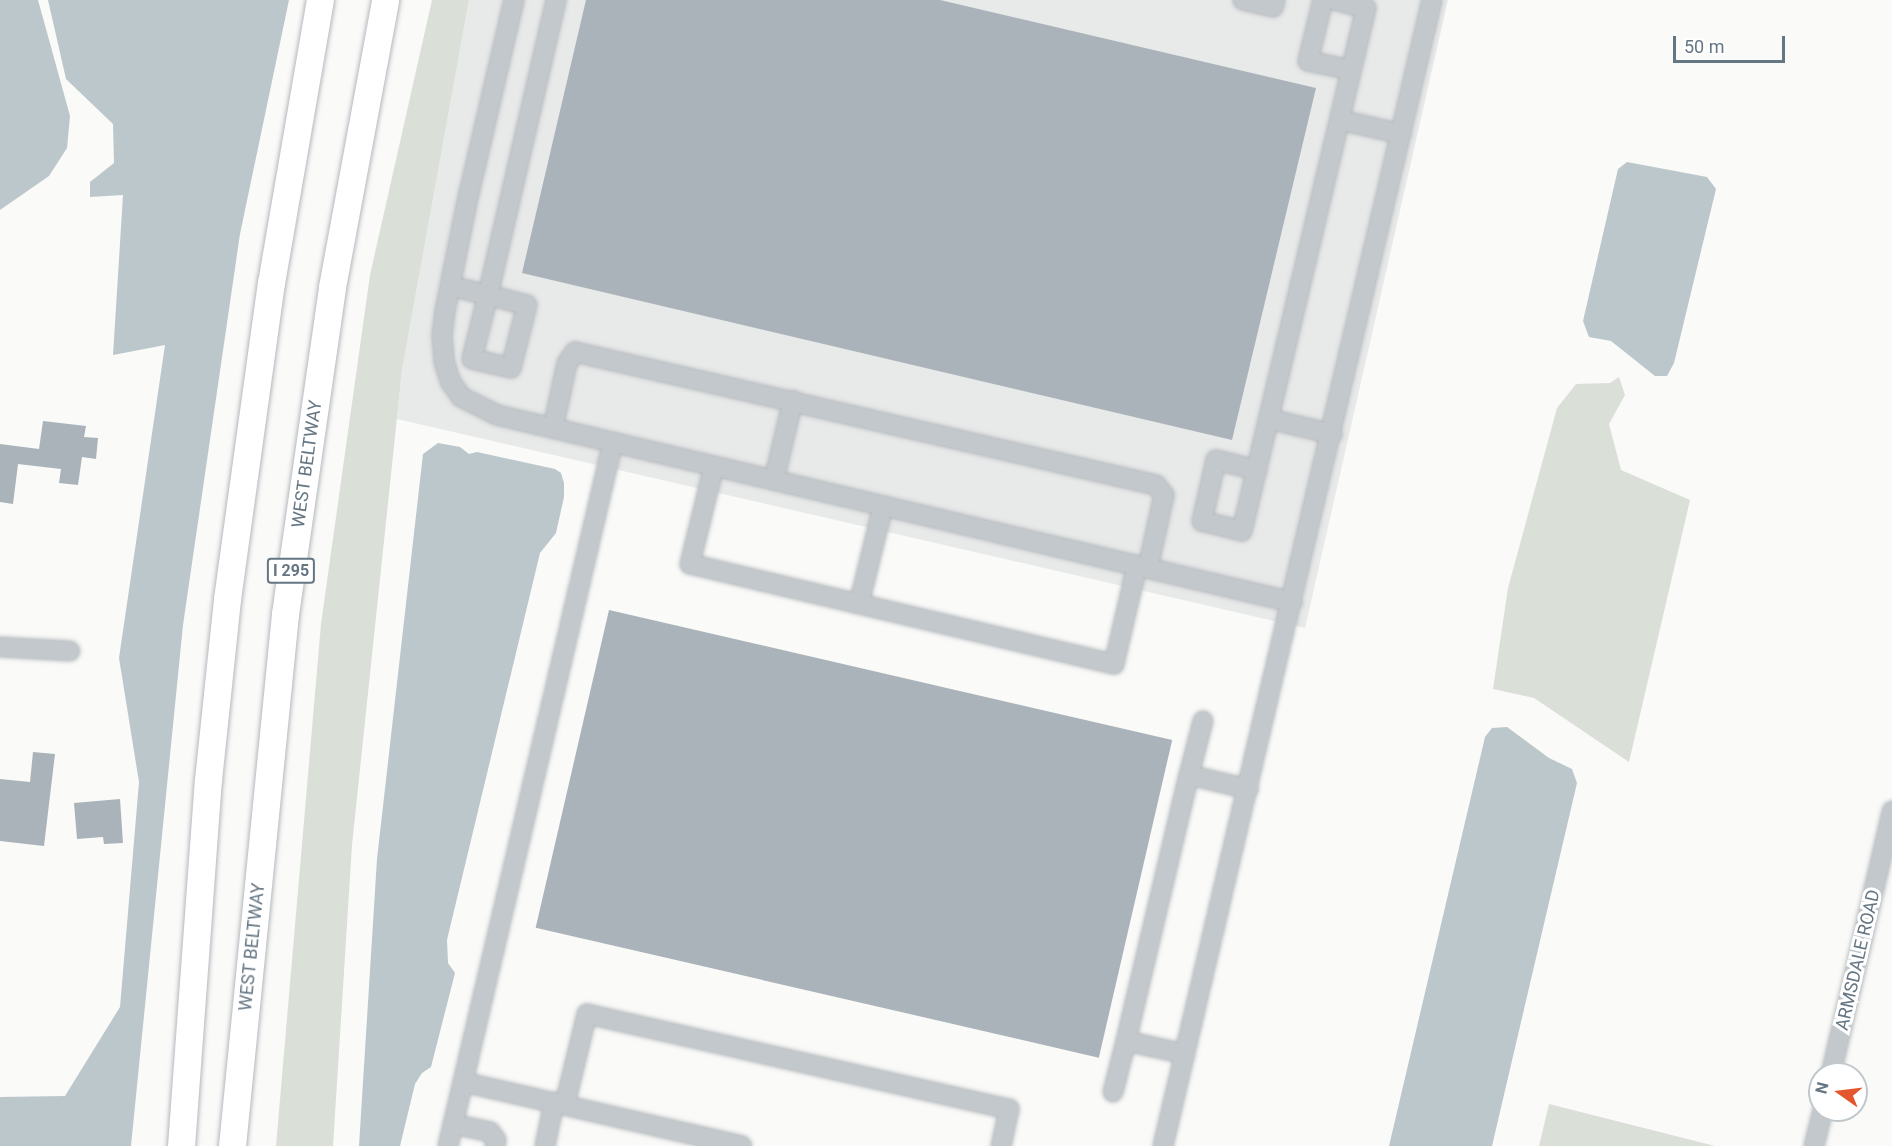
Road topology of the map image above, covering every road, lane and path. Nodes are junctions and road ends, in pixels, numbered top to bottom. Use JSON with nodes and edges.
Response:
{"nodes":[{"id":1,"x":320,"y":0,"type":"edge"},
{"id":2,"x":385,"y":0,"type":"edge"},
{"id":3,"x":514,"y":0,"type":"edge"},
{"id":4,"x":556,"y":0,"type":"edge"},
{"id":5,"x":1243,"y":0,"type":"edge"},
{"id":6,"x":1275,"y":0,"type":"edge"},
{"id":7,"x":1323,"y":0,"type":"edge"},
{"id":8,"x":1333,"y":0,"type":"edge"},
{"id":9,"x":1432,"y":0,"type":"edge"},
{"id":10,"x":1352,"y":70,"type":"junction"},
{"id":11,"x":1340,"y":120,"type":"junction"},
{"id":12,"x":1401,"y":134,"type":"junction"},
{"id":13,"x":451,"y":286,"type":"junction"},
{"id":14,"x":793,"y":400,"type":"junction"},
{"id":15,"x":1269,"y":419,"type":"junction"},
{"id":16,"x":553,"y":428,"type":"junction"},
{"id":17,"x":1332,"y":434,"type":"junction"},
{"id":18,"x":613,"y":442,"type":"junction"},
{"id":19,"x":714,"y":466,"type":"junction"},
{"id":20,"x":1257,"y":470,"type":"dead end"},
{"id":21,"x":774,"y":480,"type":"junction"},
{"id":22,"x":883,"y":506,"type":"junction"},
{"id":23,"x":1142,"y":567,"type":"junction"},
{"id":24,"x":1292,"y":602,"type":"junction"},
{"id":25,"x":859,"y":604,"type":"junction"},
{"id":26,"x":0,"y":647,"type":"edge"},
{"id":27,"x":70,"y":651,"type":"dead end"},
{"id":28,"x":1203,"y":720,"type":"dead end"},
{"id":29,"x":1190,"y":775,"type":"junction"},
{"id":30,"x":1248,"y":789,"type":"junction"},
{"id":31,"x":1892,"y":812,"type":"edge"},
{"id":32,"x":1126,"y":1041,"type":"junction"},
{"id":33,"x":1185,"y":1054,"type":"junction"},
{"id":34,"x":1834,"y":1062,"type":"edge"},
{"id":35,"x":463,"y":1082,"type":"junction"},
{"id":36,"x":1113,"y":1092,"type":"dead end"},
{"id":37,"x":560,"y":1103,"type":"junction"},
{"id":38,"x":1820,"y":1122,"type":"edge"},
{"id":39,"x":453,"y":1124,"type":"junction"},
{"id":40,"x":181,"y":1146,"type":"edge"},
{"id":41,"x":232,"y":1146,"type":"edge"},
{"id":42,"x":448,"y":1146,"type":"edge"},
{"id":43,"x":495,"y":1146,"type":"edge"},
{"id":44,"x":545,"y":1146,"type":"edge"},
{"id":45,"x":742,"y":1146,"type":"edge"},
{"id":46,"x":1000,"y":1146,"type":"edge"},
{"id":47,"x":1163,"y":1146,"type":"edge"},
{"id":48,"x":1814,"y":1146,"type":"edge"}],
"edges":[{"from":1,"to":40,"type":"highway"},
{"from":2,"to":41,"type":"highway","name":"WEST BELTWAY","number":"I 295"},
{"from":3,"to":13,"type":"street"},
{"from":4,"to":13,"type":"street"},
{"from":5,"to":6,"type":"street"},
{"from":7,"to":10,"type":"street"},
{"from":8,"to":10,"type":"street"},
{"from":9,"to":12,"type":"street"},
{"from":10,"to":11,"type":"street"},
{"from":11,"to":12,"type":"street"},
{"from":11,"to":15,"type":"street"},
{"from":12,"to":17,"type":"street"},
{"from":13,"to":16,"type":"street"},
{"from":14,"to":16,"type":"street"},
{"from":14,"to":21,"type":"street"},
{"from":14,"to":23,"type":"street"},
{"from":15,"to":17,"type":"street"},
{"from":15,"to":20,"type":"street"},
{"from":16,"to":18,"type":"street"},
{"from":17,"to":24,"type":"street"},
{"from":18,"to":19,"type":"street"},
{"from":18,"to":35,"type":"street"},
{"from":19,"to":21,"type":"street"},
{"from":19,"to":25,"type":"street"},
{"from":21,"to":22,"type":"street"},
{"from":22,"to":23,"type":"street"},
{"from":22,"to":25,"type":"street"},
{"from":23,"to":24,"type":"street"},
{"from":23,"to":25,"type":"street"},
{"from":24,"to":30,"type":"street"},
{"from":26,"to":27,"type":"street"},
{"from":28,"to":29,"type":"street"},
{"from":29,"to":30,"type":"street"},
{"from":29,"to":32,"type":"street"},
{"from":30,"to":33,"type":"street"},
{"from":31,"to":34,"type":"street","name":"ARMSDALE ROAD"},
{"from":32,"to":33,"type":"street"},
{"from":32,"to":36,"type":"street"},
{"from":33,"to":47,"type":"street"},
{"from":35,"to":37,"type":"street"},
{"from":35,"to":39,"type":"street"},
{"from":37,"to":44,"type":"street"},
{"from":37,"to":45,"type":"street"},
{"from":37,"to":46,"type":"street"},
{"from":38,"to":48,"type":"street"},
{"from":39,"to":42,"type":"street"},
{"from":39,"to":43,"type":"street"}]}
